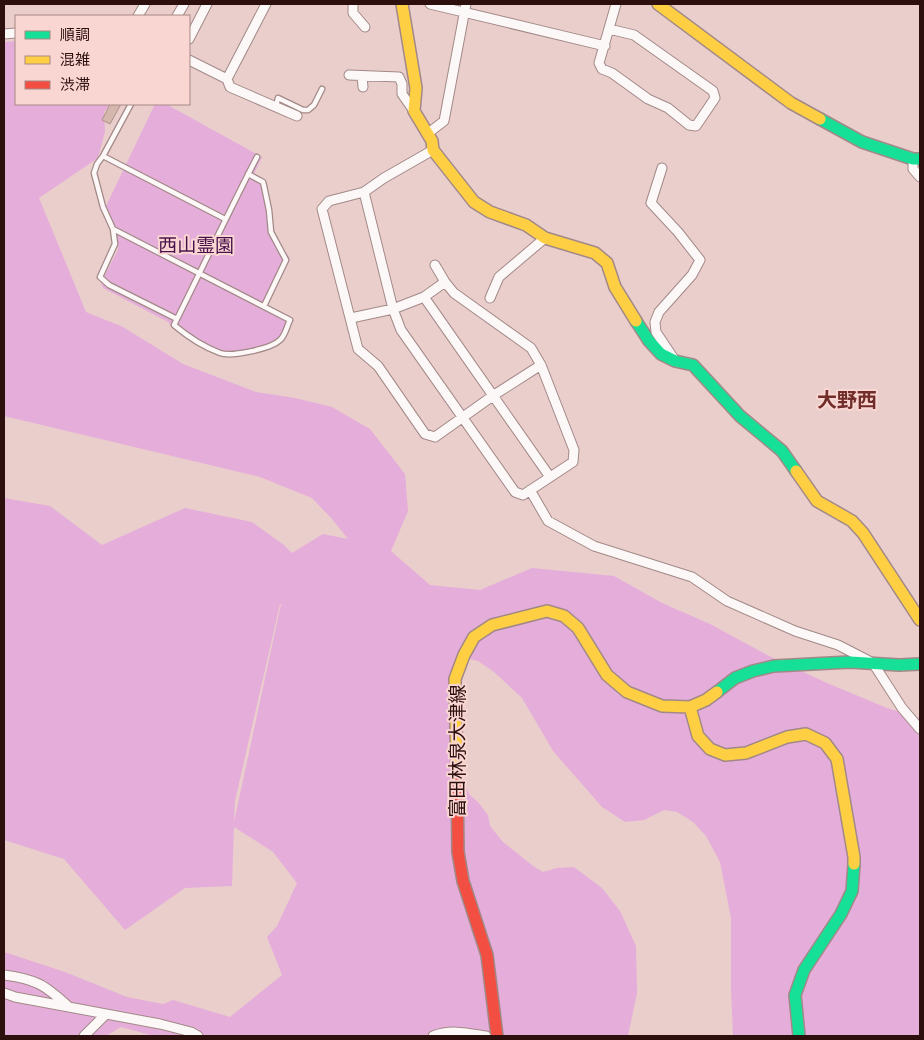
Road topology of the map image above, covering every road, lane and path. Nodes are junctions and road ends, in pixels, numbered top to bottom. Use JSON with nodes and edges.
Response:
{"nodes":[{"id":1,"x":145,"y":4,"type":"edge"},
{"id":2,"x":184,"y":4,"type":"edge"},
{"id":3,"x":207,"y":4,"type":"edge"},
{"id":4,"x":266,"y":4,"type":"edge"},
{"id":5,"x":353,"y":4,"type":"edge"},
{"id":6,"x":402,"y":4,"type":"edge"},
{"id":7,"x":430,"y":4,"type":"edge"},
{"id":8,"x":613,"y":4,"type":"edge"},
{"id":9,"x":658,"y":4,"type":"edge"},
{"id":10,"x":465,"y":8,"type":"edge"},
{"id":11,"x":139,"y":15,"type":"edge"},
{"id":12,"x":178,"y":15,"type":"edge"},
{"id":13,"x":364,"y":27,"type":"dead end"},
{"id":14,"x":609,"y":29,"type":"junction"},
{"id":15,"x":190,"y":37,"type":"edge"},
{"id":16,"x":604,"y":46,"type":"junction"},
{"id":17,"x":190,"y":60,"type":"edge"},
{"id":18,"x":349,"y":75,"type":"dead end"},
{"id":19,"x":362,"y":76,"type":"junction"},
{"id":20,"x":228,"y":79,"type":"junction"},
{"id":21,"x":363,"y":87,"type":"dead end"},
{"id":22,"x":322,"y":89,"type":"dead end"},
{"id":23,"x":130,"y":105,"type":"edge"},
{"id":24,"x":275,"y":107,"type":"junction"},
{"id":25,"x":414,"y":111,"type":"junction"},
{"id":26,"x":297,"y":116,"type":"dead end"},
{"id":27,"x":427,"y":134,"type":"junction"},
{"id":28,"x":433,"y":150,"type":"junction"},
{"id":29,"x":103,"y":156,"type":"junction"},
{"id":30,"x":257,"y":157,"type":"dead end"},
{"id":31,"x":916,"y":159,"type":"edge"},
{"id":32,"x":662,"y":168,"type":"dead end"},
{"id":33,"x":248,"y":174,"type":"junction"},
{"id":34,"x":920,"y":177,"type":"edge"},
{"id":35,"x":364,"y":192,"type":"junction"},
{"id":36,"x":225,"y":219,"type":"junction"},
{"id":37,"x":113,"y":229,"type":"junction"},
{"id":38,"x":545,"y":238,"type":"junction"},
{"id":39,"x":435,"y":265,"type":"dead end"},
{"id":40,"x":199,"y":272,"type":"junction"},
{"id":41,"x":445,"y":282,"type":"junction"},
{"id":42,"x":424,"y":297,"type":"junction"},
{"id":43,"x":490,"y":298,"type":"dead end"},
{"id":44,"x":264,"y":306,"type":"junction"},
{"id":45,"x":393,"y":309,"type":"junction"},
{"id":46,"x":351,"y":318,"type":"junction"},
{"id":47,"x":177,"y":319,"type":"junction"},
{"id":48,"x":676,"y":361,"type":"junction"},
{"id":49,"x":541,"y":365,"type":"junction"},
{"id":50,"x":494,"y":395,"type":"junction"},
{"id":51,"x":462,"y":418,"type":"junction"},
{"id":52,"x":550,"y":477,"type":"junction"},
{"id":53,"x":530,"y":490,"type":"junction"},
{"id":54,"x":920,"y":620,"type":"edge"},
{"id":55,"x":873,"y":663,"type":"junction"},
{"id":56,"x":920,"y":664,"type":"edge"},
{"id":57,"x":690,"y":707,"type":"junction"},
{"id":58,"x":920,"y":729,"type":"edge"},
{"id":59,"x":4,"y":975,"type":"edge"},
{"id":60,"x":4,"y":993,"type":"edge"},
{"id":61,"x":69,"y":1007,"type":"junction"},
{"id":62,"x":106,"y":1014,"type":"junction"},
{"id":63,"x":84,"y":1036,"type":"edge"},
{"id":64,"x":198,"y":1036,"type":"edge"},
{"id":65,"x":432,"y":1036,"type":"edge"},
{"id":66,"x":486,"y":1036,"type":"edge"},
{"id":67,"x":497,"y":1036,"type":"edge"},
{"id":68,"x":799,"y":1036,"type":"edge"}],
"edges":[{"from":1,"to":11,"type":"street"},
{"from":2,"to":12,"type":"street"},
{"from":3,"to":15,"type":"street"},
{"from":4,"to":20,"type":"street"},
{"from":5,"to":13,"type":"street"},
{"from":6,"to":25,"type":"street"},
{"from":7,"to":10,"type":"street"},
{"from":8,"to":14,"type":"street"},
{"from":9,"to":31,"type":"street"},
{"from":10,"to":16,"type":"street"},
{"from":10,"to":27,"type":"street"},
{"from":14,"to":16,"type":"street"},
{"from":14,"to":16,"type":"street"},
{"from":17,"to":20,"type":"street"},
{"from":18,"to":19,"type":"street"},
{"from":19,"to":21,"type":"street"},
{"from":19,"to":25,"type":"street"},
{"from":20,"to":24,"type":"street"},
{"from":22,"to":24,"type":"lane"},
{"from":23,"to":29,"type":"lane"},
{"from":24,"to":26,"type":"street"},
{"from":25,"to":27,"type":"street"},
{"from":27,"to":28,"type":"street"},
{"from":28,"to":35,"type":"street"},
{"from":28,"to":38,"type":"street"},
{"from":29,"to":36,"type":"lane"},
{"from":29,"to":37,"type":"lane"},
{"from":30,"to":33,"type":"lane"},
{"from":31,"to":34,"type":"street"},
{"from":32,"to":48,"type":"street"},
{"from":33,"to":36,"type":"lane"},
{"from":33,"to":44,"type":"lane"},
{"from":35,"to":45,"type":"street"},
{"from":35,"to":46,"type":"street"},
{"from":36,"to":40,"type":"lane"},
{"from":37,"to":40,"type":"lane"},
{"from":37,"to":47,"type":"lane"},
{"from":38,"to":43,"type":"street"},
{"from":38,"to":48,"type":"street"},
{"from":39,"to":41,"type":"street"},
{"from":40,"to":44,"type":"lane"},
{"from":40,"to":47,"type":"lane"},
{"from":41,"to":42,"type":"street"},
{"from":41,"to":49,"type":"street"},
{"from":42,"to":45,"type":"street"},
{"from":42,"to":50,"type":"street"},
{"from":44,"to":47,"type":"lane"},
{"from":45,"to":46,"type":"street"},
{"from":45,"to":51,"type":"street"},
{"from":46,"to":51,"type":"street"},
{"from":48,"to":54,"type":"street"},
{"from":49,"to":50,"type":"street"},
{"from":49,"to":52,"type":"street"},
{"from":50,"to":51,"type":"street"},
{"from":50,"to":52,"type":"street"},
{"from":51,"to":53,"type":"street"},
{"from":52,"to":53,"type":"street"},
{"from":53,"to":55,"type":"street"},
{"from":55,"to":56,"type":"street","name":"富田林泉大津線"},
{"from":55,"to":57,"type":"street","name":"富田林泉大津線"},
{"from":55,"to":58,"type":"street"},
{"from":57,"to":67,"type":"street","name":"富田林泉大津線"},
{"from":57,"to":68,"type":"street"},
{"from":59,"to":61,"type":"street"},
{"from":60,"to":61,"type":"street"},
{"from":61,"to":62,"type":"street"},
{"from":62,"to":63,"type":"street"},
{"from":62,"to":64,"type":"street"},
{"from":65,"to":66,"type":"street"}]}
